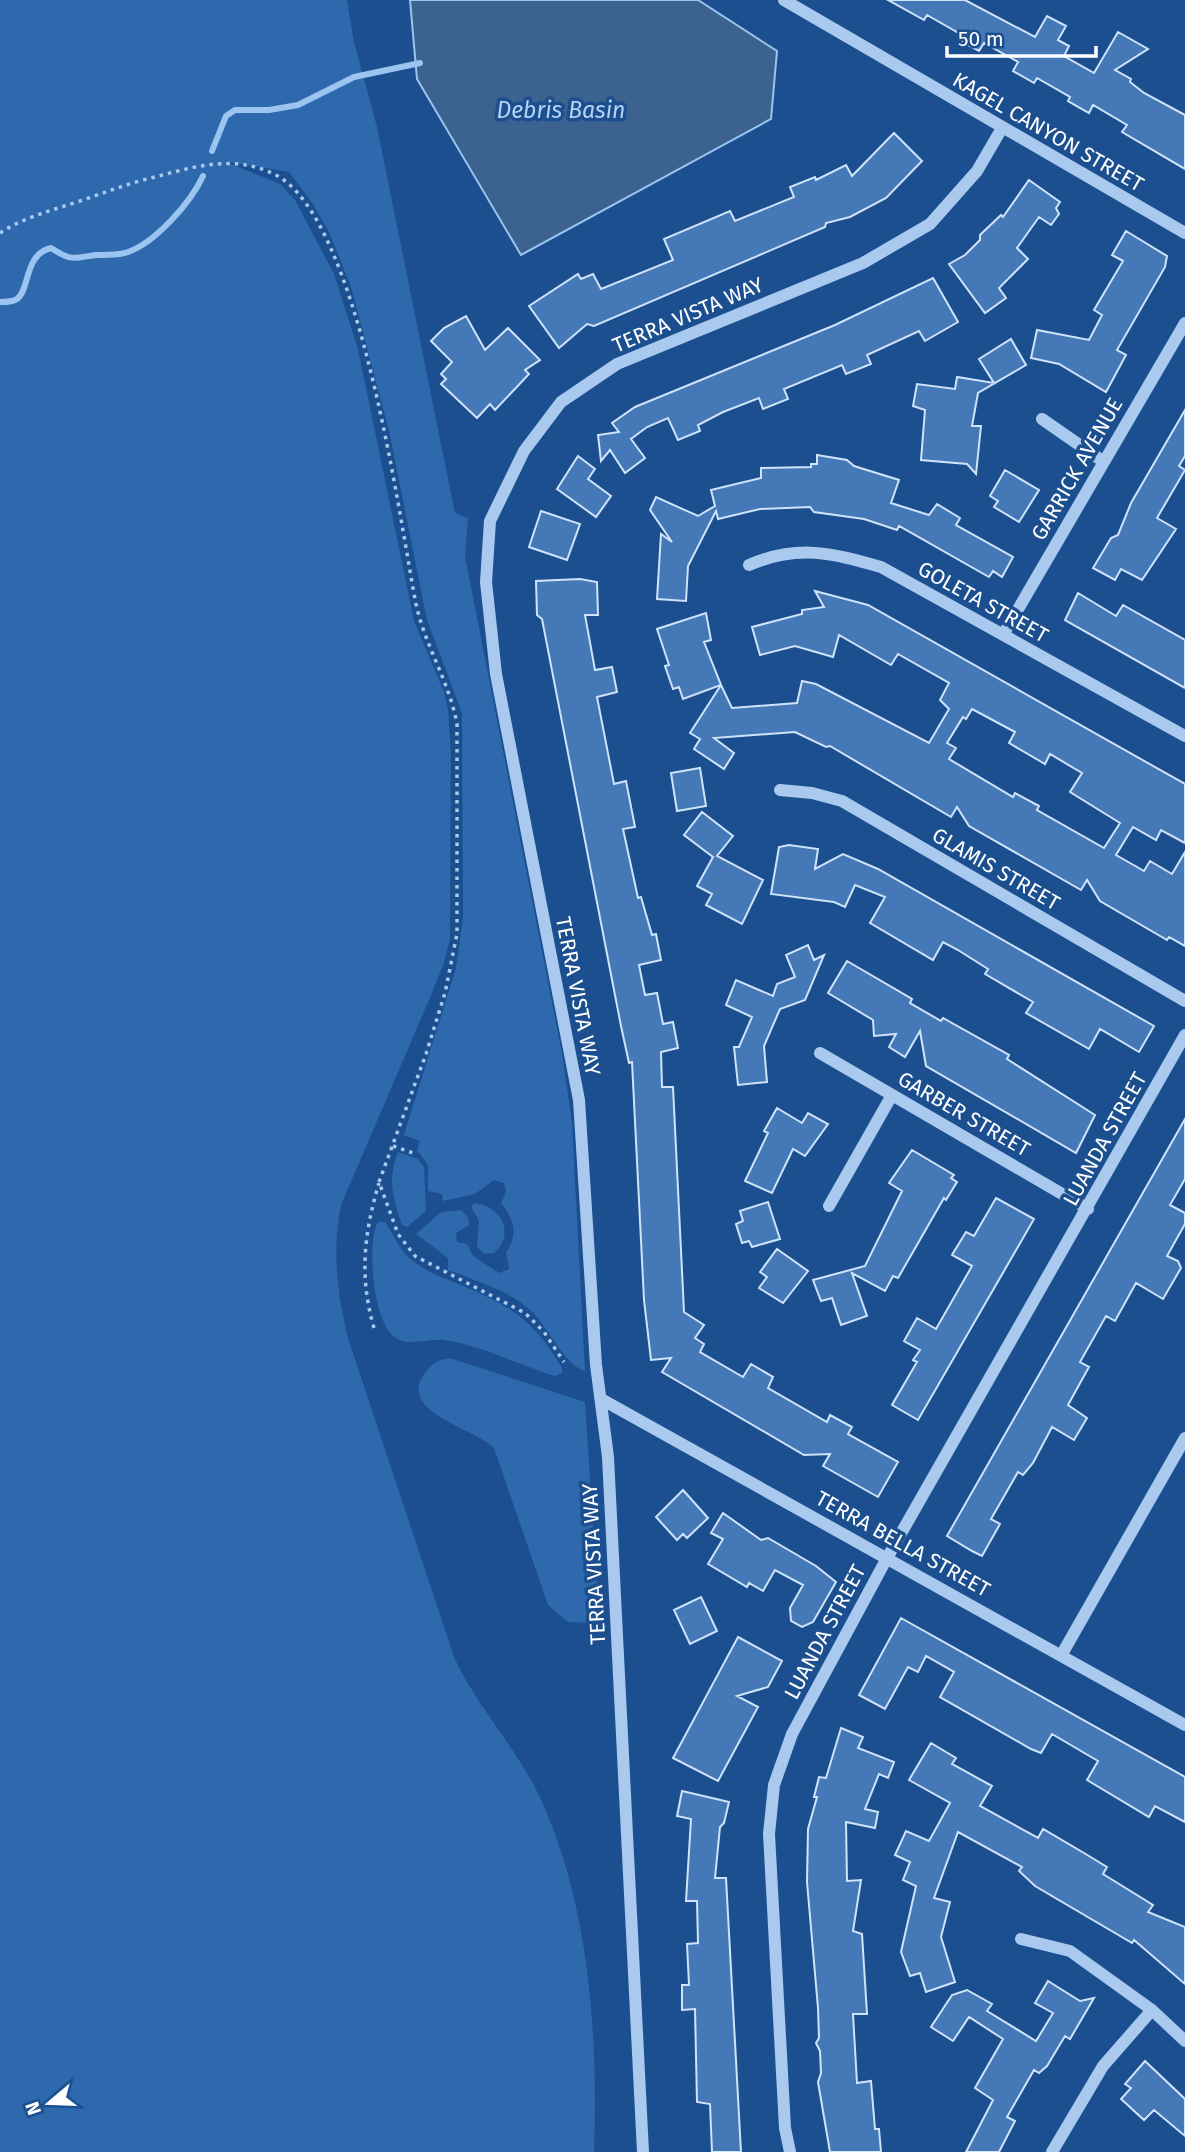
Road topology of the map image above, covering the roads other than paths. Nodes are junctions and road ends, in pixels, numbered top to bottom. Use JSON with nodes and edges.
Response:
{"nodes":[{"id":1,"x":784,"y":0,"type":"edge"},
{"id":2,"x":1002,"y":128,"type":"junction"},
{"id":3,"x":1185,"y":233,"type":"edge"},
{"id":4,"x":1185,"y":323,"type":"edge"},
{"id":5,"x":1042,"y":419,"type":"dead end"},
{"id":6,"x":1104,"y":462,"type":"junction"},
{"id":7,"x":749,"y":565,"type":"dead end"},
{"id":8,"x":1003,"y":635,"type":"junction"},
{"id":9,"x":1185,"y":736,"type":"edge"},
{"id":10,"x":780,"y":790,"type":"dead end"},
{"id":11,"x":1185,"y":1001,"type":"edge"},
{"id":12,"x":1185,"y":1035,"type":"edge"},
{"id":13,"x":820,"y":1053,"type":"dead end"},
{"id":14,"x":892,"y":1095,"type":"junction"},
{"id":15,"x":829,"y":1206,"type":"dead end"},
{"id":16,"x":1088,"y":1209,"type":"junction"},
{"id":17,"x":601,"y":1399,"type":"junction"},
{"id":18,"x":1185,"y":1438,"type":"edge"},
{"id":19,"x":887,"y":1558,"type":"junction"},
{"id":20,"x":1062,"y":1654,"type":"junction"},
{"id":21,"x":1185,"y":1724,"type":"edge"},
{"id":22,"x":1021,"y":1939,"type":"dead end"},
{"id":23,"x":1152,"y":2010,"type":"junction"},
{"id":24,"x":1185,"y":2041,"type":"edge"},
{"id":25,"x":643,"y":2152,"type":"edge"},
{"id":26,"x":790,"y":2152,"type":"edge"},
{"id":27,"x":1052,"y":2152,"type":"edge"}],
"edges":[{"from":1,"to":2,"type":"street","name":"KAGEL CANYON STREET"},
{"from":2,"to":3,"type":"street","name":"KAGEL CANYON STREET"},
{"from":2,"to":17,"type":"street","name":"TERRA VISTA WAY"},
{"from":4,"to":6,"type":"street","name":"GARRICK AVENUE"},
{"from":5,"to":6,"type":"street"},
{"from":6,"to":8,"type":"street","name":"GARRICK AVENUE"},
{"from":7,"to":8,"type":"street","name":"GOLETA STREET"},
{"from":8,"to":9,"type":"street","name":"GOLETA STREET"},
{"from":10,"to":11,"type":"street","name":"GLAMIS STREET"},
{"from":12,"to":16,"type":"street","name":"LUANDA STREET"},
{"from":13,"to":14,"type":"street","name":"GARBER STREET"},
{"from":14,"to":15,"type":"street"},
{"from":14,"to":16,"type":"street","name":"GARBER STREET"},
{"from":16,"to":19,"type":"street","name":"LUANDA STREET"},
{"from":17,"to":19,"type":"street","name":"TERRA BELLA STREET"},
{"from":17,"to":25,"type":"street","name":"TERRA VISTA WAY"},
{"from":18,"to":20,"type":"street"},
{"from":19,"to":20,"type":"street","name":"TERRA BELLA STREET"},
{"from":19,"to":26,"type":"street","name":"LUANDA STREET"},
{"from":20,"to":21,"type":"street","name":"TERRA BELLA STREET"},
{"from":22,"to":23,"type":"street"},
{"from":23,"to":24,"type":"street"},
{"from":23,"to":27,"type":"street"}]}
